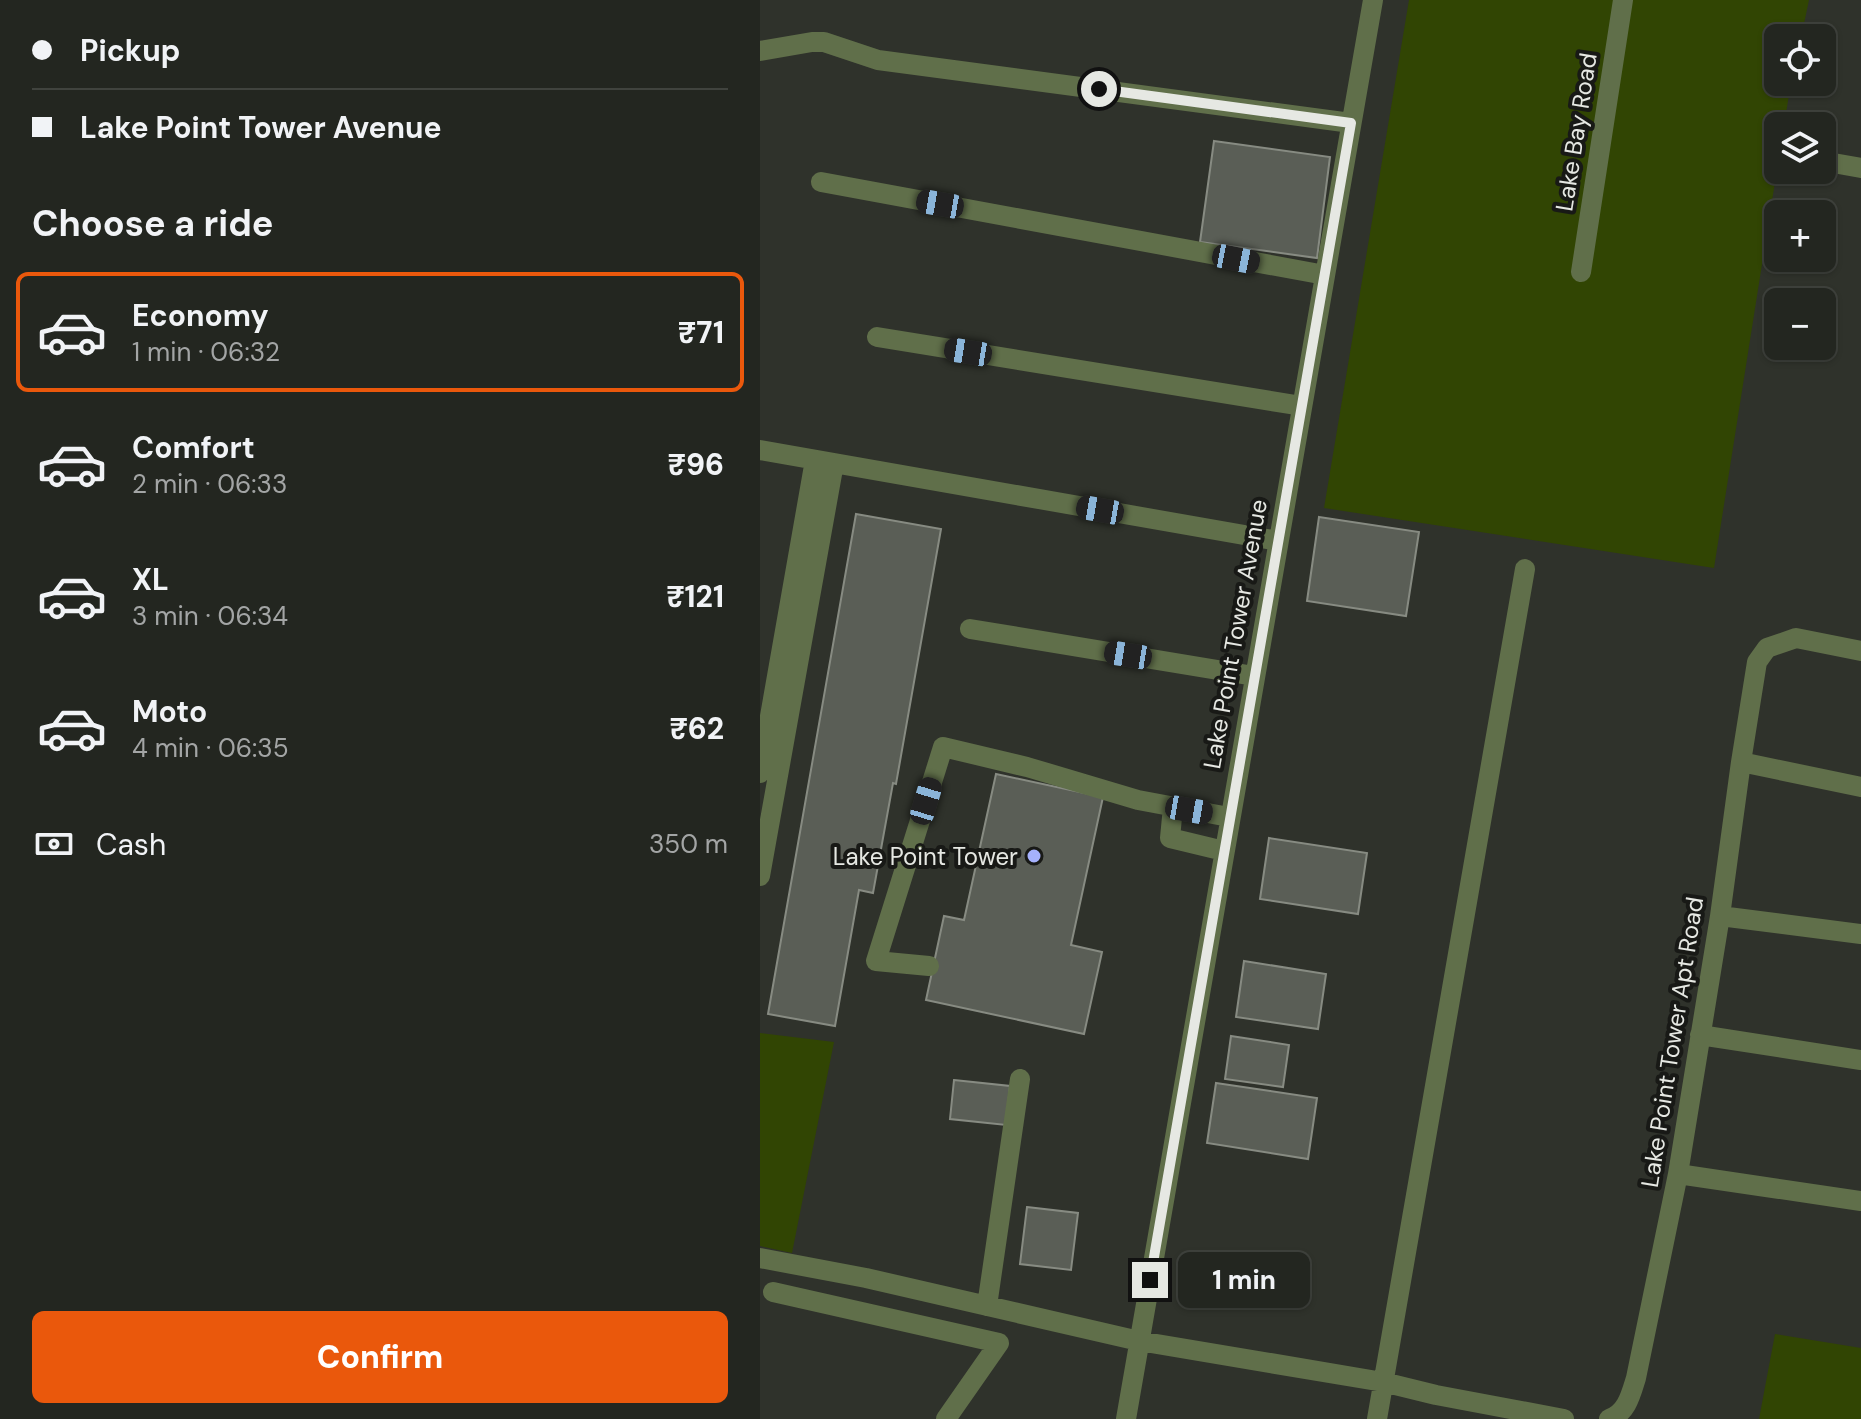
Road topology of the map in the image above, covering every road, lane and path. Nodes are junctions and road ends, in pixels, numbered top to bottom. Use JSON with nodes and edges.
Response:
{"nodes":[{"id":1,"x":1373,"y":0,"type":"edge"},
{"id":2,"x":1623,"y":0,"type":"edge"},
{"id":3,"x":760,"y":51,"type":"edge"},
{"id":4,"x":1351,"y":123,"type":"junction"},
{"id":5,"x":1836,"y":164,"type":"edge"},
{"id":6,"x":1861,"y":168,"type":"edge"},
{"id":7,"x":821,"y":182,"type":"dead end"},
{"id":8,"x":1581,"y":272,"type":"dead end"},
{"id":9,"x":1325,"y":275,"type":"junction"},
{"id":10,"x":877,"y":337,"type":"dead end"},
{"id":11,"x":1302,"y":406,"type":"junction"},
{"id":12,"x":760,"y":450,"type":"edge"},
{"id":13,"x":824,"y":462,"type":"junction"},
{"id":14,"x":1278,"y":541,"type":"junction"},
{"id":15,"x":1525,"y":569,"type":"dead end"},
{"id":16,"x":970,"y":629,"type":"dead end"},
{"id":17,"x":1861,"y":651,"type":"edge"},
{"id":18,"x":1254,"y":676,"type":"junction"},
{"id":19,"x":1741,"y":762,"type":"junction"},
{"id":20,"x":760,"y":773,"type":"edge"},
{"id":21,"x":1861,"y":787,"type":"edge"},
{"id":22,"x":1173,"y":807,"type":"junction"},
{"id":23,"x":1229,"y":817,"type":"junction"},
{"id":24,"x":1224,"y":851,"type":"junction"},
{"id":25,"x":760,"y":876,"type":"edge"},
{"id":26,"x":1720,"y":916,"type":"junction"},
{"id":27,"x":1861,"y":934,"type":"edge"},
{"id":28,"x":929,"y":966,"type":"dead end"},
{"id":29,"x":1700,"y":1035,"type":"junction"},
{"id":30,"x":1861,"y":1060,"type":"edge"},
{"id":31,"x":1020,"y":1079,"type":"dead end"},
{"id":32,"x":1678,"y":1174,"type":"junction"},
{"id":33,"x":1861,"y":1201,"type":"edge"},
{"id":34,"x":760,"y":1258,"type":"edge"},
{"id":35,"x":866,"y":1278,"type":"junction"},
{"id":36,"x":773,"y":1292,"type":"dead end"},
{"id":37,"x":987,"y":1306,"type":"junction"},
{"id":38,"x":860,"y":1312,"type":"junction"},
{"id":39,"x":1139,"y":1341,"type":"junction"},
{"id":40,"x":1383,"y":1382,"type":"junction"},
{"id":41,"x":946,"y":1419,"type":"edge"},
{"id":42,"x":1126,"y":1419,"type":"edge"},
{"id":43,"x":1377,"y":1419,"type":"edge"},
{"id":44,"x":1564,"y":1419,"type":"edge"},
{"id":45,"x":1609,"y":1419,"type":"edge"}],
"edges":[{"from":1,"to":4,"type":"street","name":"Lake Point Tower Avenue"},
{"from":2,"to":8,"type":"street","name":"Lake Bay Road"},
{"from":3,"to":4,"type":"street"},
{"from":4,"to":9,"type":"street","name":"Lake Point Tower Avenue"},
{"from":5,"to":6,"type":"street"},
{"from":7,"to":9,"type":"street"},
{"from":9,"to":11,"type":"street","name":"Lake Point Tower Avenue"},
{"from":10,"to":11,"type":"street"},
{"from":11,"to":14,"type":"street","name":"Lake Point Tower Avenue"},
{"from":12,"to":13,"type":"street"},
{"from":13,"to":14,"type":"street"},
{"from":13,"to":20,"type":"street"},
{"from":13,"to":25,"type":"street"},
{"from":14,"to":18,"type":"street","name":"Lake Point Tower Avenue"},
{"from":15,"to":40,"type":"street"},
{"from":16,"to":18,"type":"street"},
{"from":17,"to":19,"type":"street","name":"Lake Point Tower Apt Road"},
{"from":18,"to":23,"type":"street","name":"Lake Point Tower Avenue"},
{"from":19,"to":21,"type":"street"},
{"from":19,"to":26,"type":"street","name":"Lake Point Tower Apt Road"},
{"from":22,"to":23,"type":"street"},
{"from":22,"to":24,"type":"street"},
{"from":22,"to":28,"type":"street"},
{"from":23,"to":24,"type":"street","name":"Lake Point Tower Avenue"},
{"from":24,"to":39,"type":"street","name":"Lake Point Tower Avenue"},
{"from":26,"to":27,"type":"street"},
{"from":26,"to":29,"type":"street","name":"Lake Point Tower Apt Road"},
{"from":29,"to":30,"type":"street"},
{"from":29,"to":32,"type":"street","name":"Lake Point Tower Apt Road"},
{"from":31,"to":37,"type":"street"},
{"from":32,"to":33,"type":"street"},
{"from":32,"to":45,"type":"street","name":"Lake Point Tower Apt Road"},
{"from":34,"to":35,"type":"street"},
{"from":35,"to":37,"type":"street"},
{"from":35,"to":38,"type":"street"},
{"from":36,"to":38,"type":"street"},
{"from":37,"to":39,"type":"street"},
{"from":38,"to":41,"type":"street"},
{"from":39,"to":40,"type":"street"},
{"from":39,"to":42,"type":"street","name":"Lake Point Tower Avenue"},
{"from":40,"to":43,"type":"street"},
{"from":40,"to":44,"type":"street"}]}
